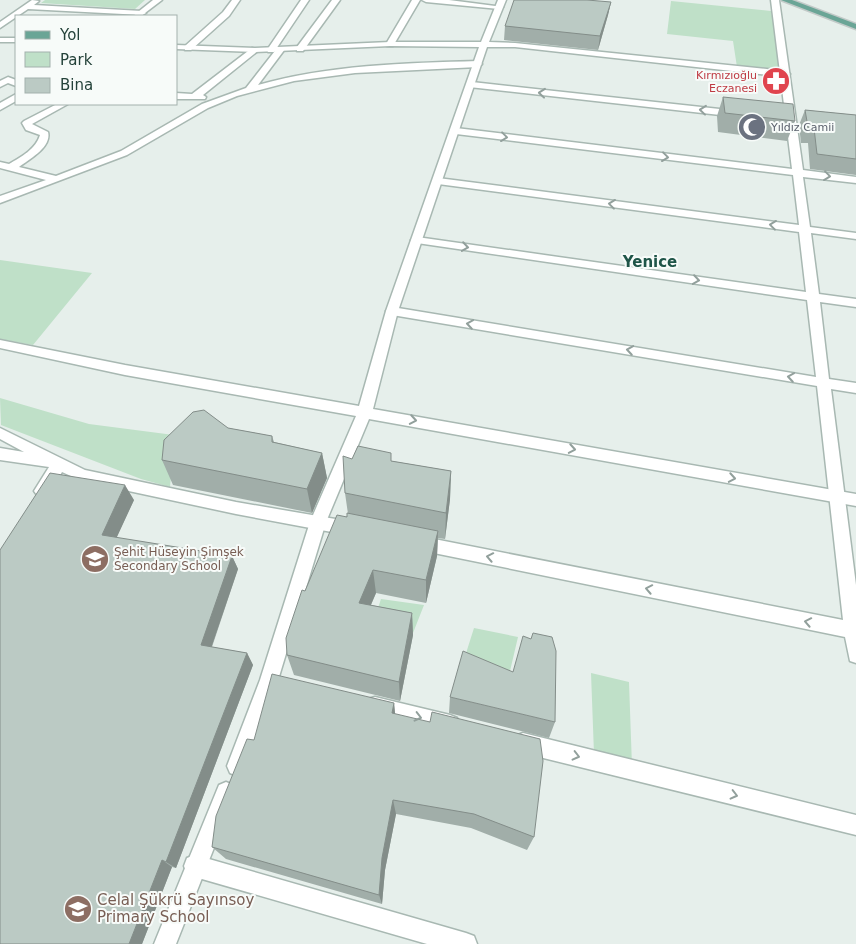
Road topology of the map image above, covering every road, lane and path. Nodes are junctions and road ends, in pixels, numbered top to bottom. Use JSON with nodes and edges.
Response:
{"nodes":[{"id":1,"x":36,"y":0,"type":"edge"},
{"id":2,"x":158,"y":0,"type":"edge"},
{"id":3,"x":236,"y":0,"type":"edge"},
{"id":4,"x":305,"y":0,"type":"edge"},
{"id":5,"x":336,"y":0,"type":"edge"},
{"id":6,"x":416,"y":0,"type":"edge"},
{"id":7,"x":426,"y":0,"type":"edge"},
{"id":8,"x":775,"y":0,"type":"edge"},
{"id":9,"x":784,"y":0,"type":"edge"},
{"id":10,"x":797,"y":0,"type":"edge"},
{"id":11,"x":500,"y":4,"type":"edge"},
{"id":12,"x":27,"y":6,"type":"junction"},
{"id":13,"x":140,"y":15,"type":"edge"},
{"id":14,"x":856,"y":25,"type":"edge"},
{"id":15,"x":0,"y":26,"type":"edge"},
{"id":16,"x":0,"y":40,"type":"edge"},
{"id":17,"x":15,"y":40,"type":"edge"},
{"id":18,"x":390,"y":44,"type":"junction"},
{"id":19,"x":484,"y":45,"type":"junction"},
{"id":20,"x":178,"y":47,"type":"edge"},
{"id":21,"x":188,"y":48,"type":"junction"},
{"id":22,"x":281,"y":49,"type":"junction"},
{"id":23,"x":300,"y":49,"type":"junction"},
{"id":24,"x":255,"y":50,"type":"junction"},
{"id":25,"x":271,"y":50,"type":"junction"},
{"id":26,"x":478,"y":64,"type":"junction"},
{"id":27,"x":786,"y":74,"type":"junction"},
{"id":28,"x":15,"y":82,"type":"edge"},
{"id":29,"x":0,"y":84,"type":"edge"},
{"id":30,"x":472,"y":85,"type":"junction"},
{"id":31,"x":249,"y":90,"type":"junction"},
{"id":32,"x":234,"y":94,"type":"junction"},
{"id":33,"x":178,"y":96,"type":"edge"},
{"id":34,"x":194,"y":97,"type":"junction"},
{"id":35,"x":15,"y":98,"type":"edge"},
{"id":36,"x":61,"y":105,"type":"edge"},
{"id":37,"x":0,"y":107,"type":"edge"},
{"id":38,"x":753,"y":115,"type":"edge"},
{"id":39,"x":456,"y":132,"type":"junction"},
{"id":40,"x":0,"y":165,"type":"edge"},
{"id":41,"x":12,"y":167,"type":"junction"},
{"id":42,"x":798,"y":173,"type":"junction"},
{"id":43,"x":56,"y":179,"type":"junction"},
{"id":44,"x":856,"y":180,"type":"edge"},
{"id":45,"x":438,"y":181,"type":"junction"},
{"id":46,"x":0,"y":200,"type":"edge"},
{"id":47,"x":805,"y":229,"type":"junction"},
{"id":48,"x":856,"y":236,"type":"edge"},
{"id":49,"x":417,"y":240,"type":"junction"},
{"id":50,"x":813,"y":297,"type":"junction"},
{"id":51,"x":856,"y":303,"type":"edge"},
{"id":52,"x":392,"y":311,"type":"junction"},
{"id":53,"x":0,"y":344,"type":"edge"},
{"id":54,"x":823,"y":382,"type":"junction"},
{"id":55,"x":856,"y":388,"type":"edge"},
{"id":56,"x":365,"y":411,"type":"junction"},
{"id":57,"x":0,"y":433,"type":"edge"},
{"id":58,"x":0,"y":454,"type":"edge"},
{"id":59,"x":60,"y":463,"type":"junction"},
{"id":60,"x":836,"y":497,"type":"junction"},
{"id":61,"x":856,"y":500,"type":"edge"},
{"id":62,"x":35,"y":502,"type":"edge"},
{"id":63,"x":318,"y":522,"type":"junction"},
{"id":64,"x":367,"y":532,"type":"edge"},
{"id":65,"x":406,"y":540,"type":"edge"},
{"id":66,"x":854,"y":631,"type":"edge"},
{"id":67,"x":856,"y":655,"type":"edge"},
{"id":68,"x":269,"y":680,"type":"junction"},
{"id":69,"x":288,"y":685,"type":"edge"},
{"id":70,"x":356,"y":702,"type":"edge"},
{"id":71,"x":471,"y":730,"type":"edge"},
{"id":72,"x":510,"y":740,"type":"edge"},
{"id":73,"x":856,"y":825,"type":"edge"},
{"id":74,"x":195,"y":866,"type":"junction"},
{"id":75,"x":165,"y":944,"type":"edge"},
{"id":76,"x":466,"y":944,"type":"edge"}],
"edges":[{"from":1,"to":12,"type":"street"},
{"from":2,"to":13,"type":"street"},
{"from":3,"to":21,"type":"street"},
{"from":4,"to":25,"type":"street"},
{"from":5,"to":23,"type":"street"},
{"from":6,"to":18,"type":"street"},
{"from":7,"to":11,"type":"street"},
{"from":8,"to":27,"type":"street"},
{"from":9,"to":14,"type":"main road"},
{"from":10,"to":14,"type":"main road"},
{"from":11,"to":19,"type":"street"},
{"from":12,"to":13,"type":"street"},
{"from":12,"to":15,"type":"street"},
{"from":16,"to":17,"type":"street"},
{"from":18,"to":19,"type":"street"},
{"from":18,"to":23,"type":"street"},
{"from":19,"to":26,"type":"street"},
{"from":19,"to":27,"type":"street"},
{"from":20,"to":21,"type":"street"},
{"from":21,"to":24,"type":"street"},
{"from":22,"to":23,"type":"street"},
{"from":22,"to":25,"type":"street"},
{"from":22,"to":31,"type":"street"},
{"from":24,"to":25,"type":"street"},
{"from":24,"to":34,"type":"street"},
{"from":26,"to":30,"type":"street"},
{"from":26,"to":31,"type":"street"},
{"from":27,"to":42,"type":"street"},
{"from":28,"to":29,"type":"street"},
{"from":38,"to":30,"type":"street","one_way":true},
{"from":30,"to":39,"type":"street"},
{"from":31,"to":32,"type":"street"},
{"from":32,"to":34,"type":"street"},
{"from":32,"to":43,"type":"street"},
{"from":33,"to":34,"type":"street"},
{"from":35,"to":37,"type":"street"},
{"from":36,"to":41,"type":"street"},
{"from":39,"to":42,"type":"street","one_way":true},
{"from":39,"to":45,"type":"street"},
{"from":40,"to":41,"type":"street"},
{"from":41,"to":43,"type":"street"},
{"from":42,"to":44,"type":"street","one_way":true},
{"from":42,"to":47,"type":"street"},
{"from":43,"to":46,"type":"street"},
{"from":47,"to":45,"type":"street","one_way":true},
{"from":45,"to":49,"type":"street"},
{"from":47,"to":48,"type":"street"},
{"from":47,"to":50,"type":"street"},
{"from":49,"to":50,"type":"street","one_way":true},
{"from":49,"to":52,"type":"street"},
{"from":50,"to":51,"type":"street"},
{"from":50,"to":54,"type":"street"},
{"from":54,"to":52,"type":"street","one_way":true},
{"from":52,"to":56,"type":"street"},
{"from":53,"to":56,"type":"street"},
{"from":54,"to":55,"type":"street"},
{"from":54,"to":60,"type":"street"},
{"from":56,"to":60,"type":"street","one_way":true},
{"from":56,"to":63,"type":"street"},
{"from":57,"to":59,"type":"street"},
{"from":58,"to":59,"type":"street"},
{"from":59,"to":62,"type":"street"},
{"from":59,"to":63,"type":"street"},
{"from":60,"to":61,"type":"street"},
{"from":60,"to":66,"type":"street"},
{"from":63,"to":64,"type":"street"},
{"from":63,"to":68,"type":"street"},
{"from":66,"to":65,"type":"street","one_way":true},
{"from":66,"to":67,"type":"street"},
{"from":68,"to":69,"type":"street"},
{"from":68,"to":74,"type":"street"},
{"from":70,"to":71,"type":"street","one_way":true},
{"from":72,"to":73,"type":"street","one_way":true},
{"from":74,"to":75,"type":"street"},
{"from":74,"to":76,"type":"street"}]}
